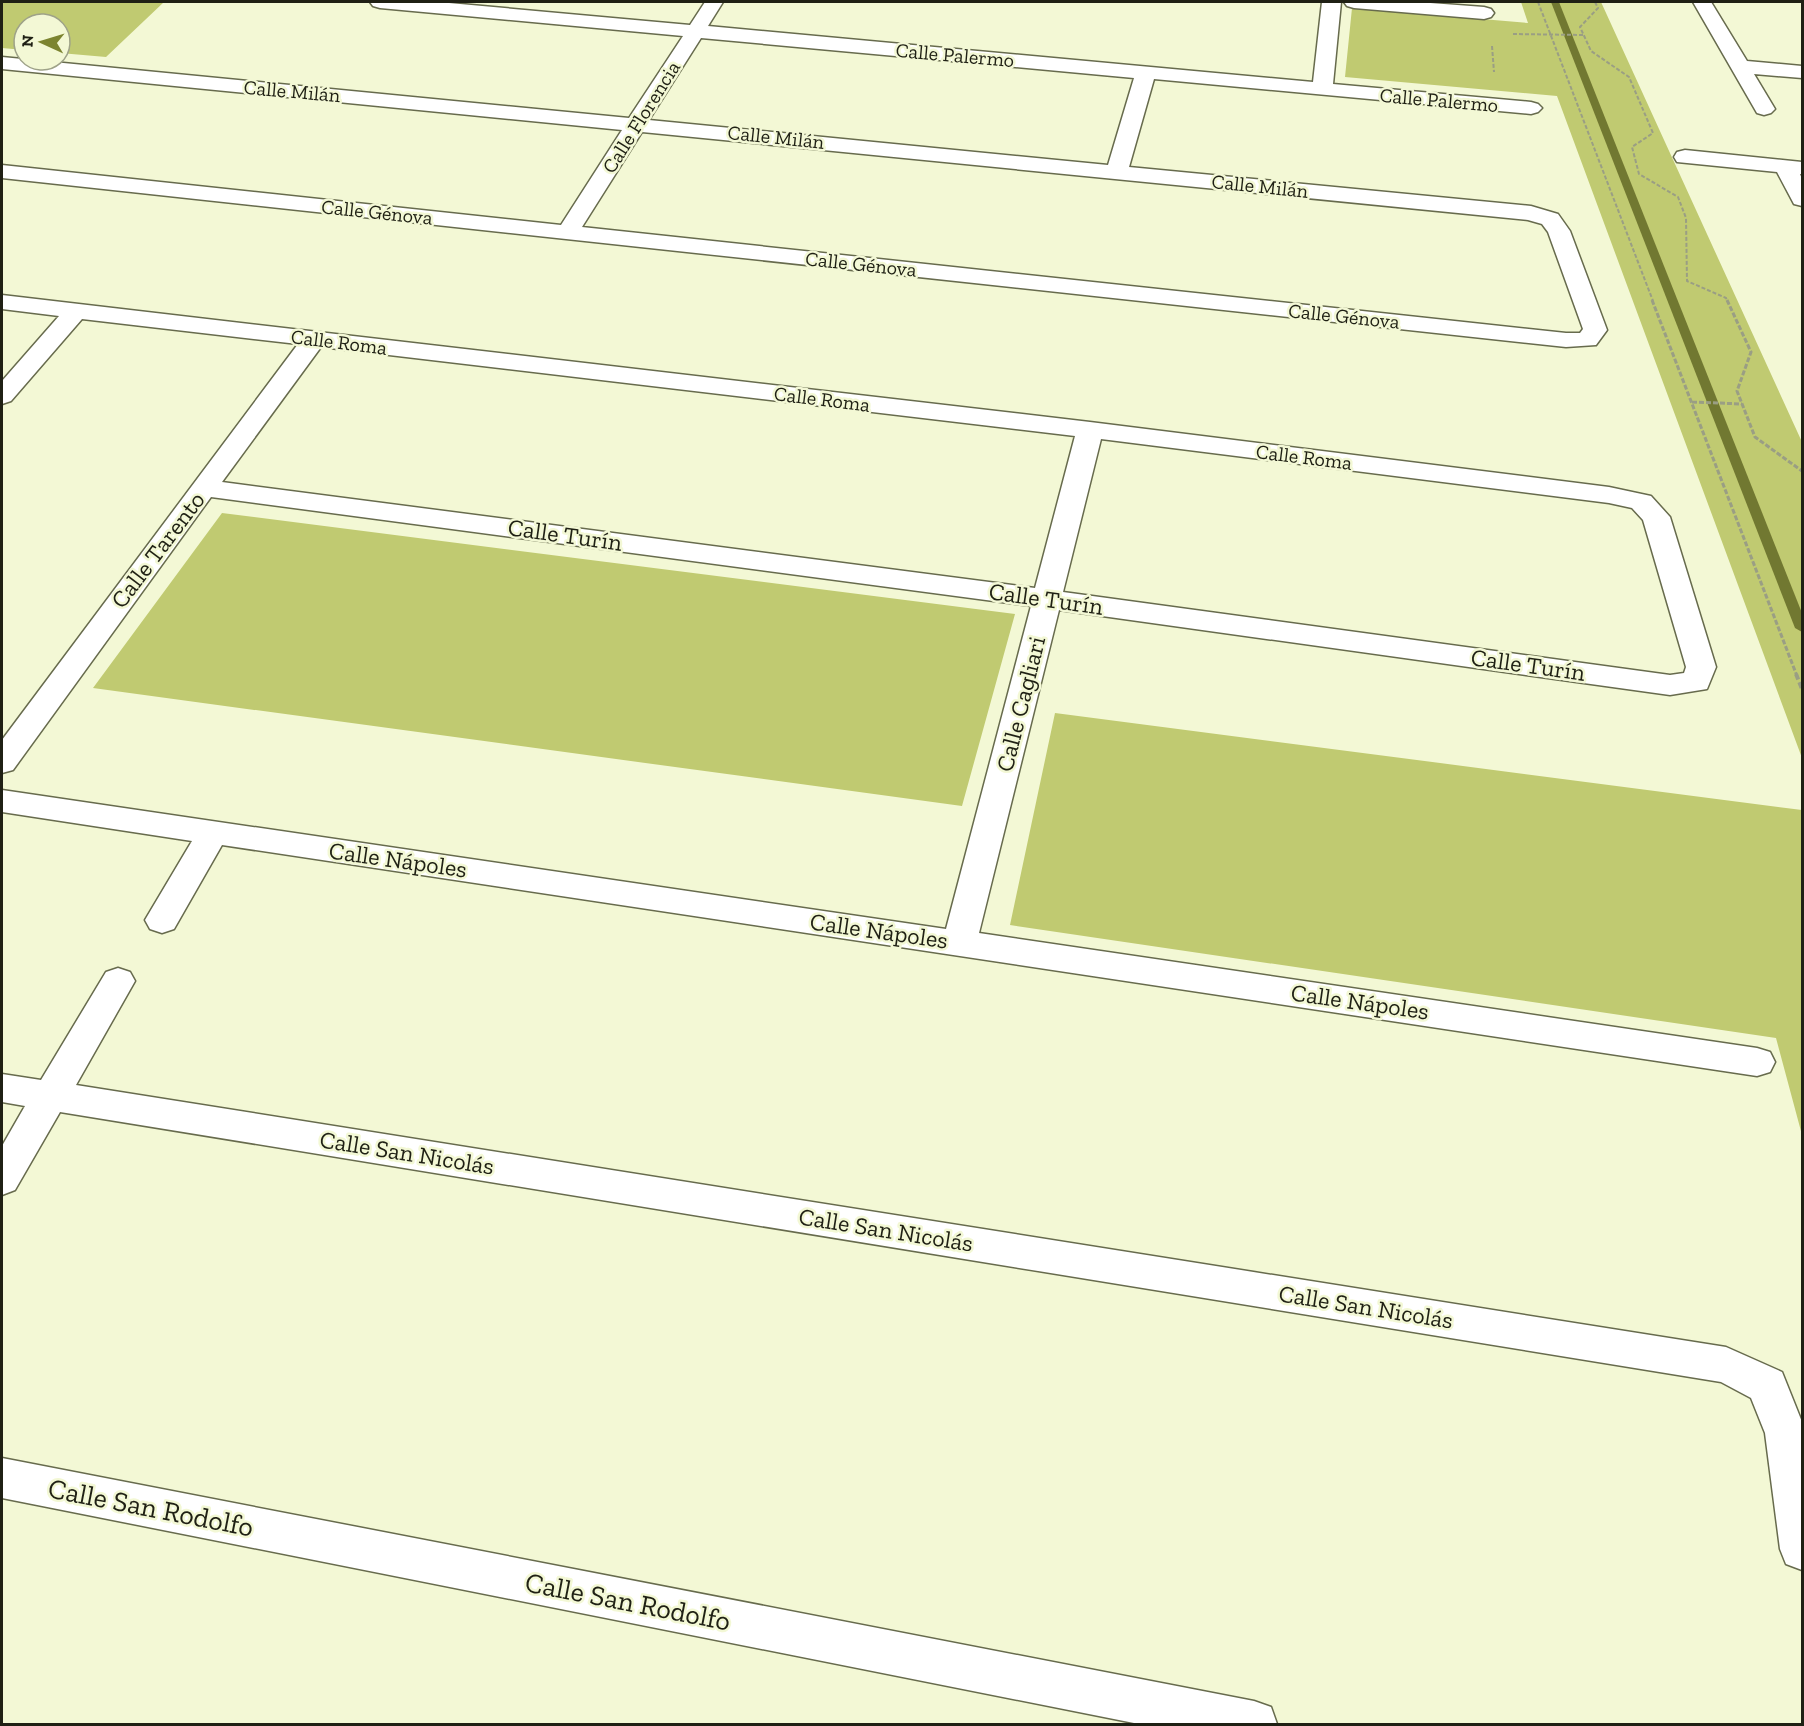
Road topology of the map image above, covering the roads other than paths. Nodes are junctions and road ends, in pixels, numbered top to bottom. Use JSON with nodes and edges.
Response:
{"nodes":[{"id":1,"x":380,"y":2,"type":"edge"},
{"id":2,"x":714,"y":2,"type":"edge"},
{"id":3,"x":1332,"y":2,"type":"edge"},
{"id":4,"x":1354,"y":2,"type":"edge"},
{"id":5,"x":1702,"y":2,"type":"edge"},
{"id":6,"x":1484,"y":12,"type":"dead end"},
{"id":7,"x":695,"y":31,"type":"junction"},
{"id":8,"x":2,"y":63,"type":"edge"},
{"id":9,"x":1740,"y":67,"type":"junction"},
{"id":10,"x":1803,"y":72,"type":"edge"},
{"id":11,"x":1146,"y":73,"type":"junction"},
{"id":12,"x":1322,"y":89,"type":"junction"},
{"id":13,"x":1531,"y":108,"type":"dead end"},
{"id":14,"x":1764,"y":109,"type":"dead end"},
{"id":15,"x":637,"y":124,"type":"junction"},
{"id":16,"x":1685,"y":157,"type":"dead end"},
{"id":17,"x":1794,"y":167,"type":"edge"},
{"id":18,"x":1117,"y":171,"type":"junction"},
{"id":19,"x":2,"y":172,"type":"edge"},
{"id":20,"x":1803,"y":199,"type":"edge"},
{"id":21,"x":1550,"y":219,"type":"joint"},
{"id":22,"x":567,"y":233,"type":"junction"},
{"id":23,"x":2,"y":302,"type":"edge"},
{"id":24,"x":76,"y":311,"type":"junction"},
{"id":25,"x":314,"y":339,"type":"junction"},
{"id":26,"x":2,"y":396,"type":"edge"},
{"id":27,"x":1090,"y":430,"type":"junction"},
{"id":28,"x":204,"y":488,"type":"junction"},
{"id":29,"x":1641,"y":502,"type":"joint"},
{"id":30,"x":1048,"y":599,"type":"junction"},
{"id":31,"x":2,"y":762,"type":"edge"},
{"id":32,"x":2,"y":801,"type":"edge"},
{"id":33,"x":213,"y":832,"type":"junction"},
{"id":34,"x":162,"y":920,"type":"dead end"},
{"id":35,"x":959,"y":943,"type":"junction"},
{"id":36,"x":118,"y":981,"type":"dead end"},
{"id":37,"x":1757,"y":1062,"type":"dead end"},
{"id":38,"x":2,"y":1088,"type":"edge"},
{"id":39,"x":52,"y":1096,"type":"junction"},
{"id":40,"x":2,"y":1179,"type":"edge"},
{"id":41,"x":2,"y":1478,"type":"edge"},
{"id":42,"x":1803,"y":1549,"type":"edge"},
{"id":43,"x":1254,"y":1725,"type":"edge"}],
"edges":[{"from":1,"to":7,"type":"street","name":"Calle Palermo"},
{"from":2,"to":7,"type":"street","name":"Calle Florencia"},
{"from":3,"to":12,"type":"street"},
{"from":4,"to":6,"type":"street"},
{"from":5,"to":9,"type":"street"},
{"from":7,"to":11,"type":"street","name":"Calle Palermo"},
{"from":7,"to":15,"type":"street","name":"Calle Florencia"},
{"from":8,"to":15,"type":"street","name":"Calle Milán"},
{"from":9,"to":10,"type":"street"},
{"from":9,"to":14,"type":"street"},
{"from":11,"to":12,"type":"street","name":"Calle Palermo"},
{"from":11,"to":18,"type":"street"},
{"from":12,"to":13,"type":"street","name":"Calle Palermo"},
{"from":15,"to":18,"type":"street","name":"Calle Milán"},
{"from":15,"to":22,"type":"street","name":"Calle Florencia"},
{"from":16,"to":17,"type":"street"},
{"from":17,"to":20,"type":"street"},
{"from":18,"to":21,"type":"street","name":"Calle Milán"},
{"from":19,"to":22,"type":"street","name":"Calle Génova"},
{"from":21,"to":22,"type":"street","name":"Calle Génova"},
{"from":23,"to":24,"type":"street","name":"Calle Roma"},
{"from":24,"to":25,"type":"street","name":"Calle Roma"},
{"from":24,"to":26,"type":"street"},
{"from":25,"to":27,"type":"street","name":"Calle Roma"},
{"from":25,"to":28,"type":"street","name":"Calle Tarento"},
{"from":27,"to":29,"type":"street","name":"Calle Roma"},
{"from":27,"to":30,"type":"street","name":"Calle Cagliari"},
{"from":28,"to":30,"type":"street","name":"Calle Turín"},
{"from":28,"to":31,"type":"street","name":"Calle Tarento"},
{"from":29,"to":30,"type":"street","name":"Calle Turín"},
{"from":30,"to":35,"type":"street","name":"Calle Cagliari"},
{"from":32,"to":33,"type":"street","name":"Calle Nápoles"},
{"from":33,"to":34,"type":"street"},
{"from":33,"to":35,"type":"street","name":"Calle Nápoles"},
{"from":35,"to":37,"type":"street","name":"Calle Nápoles"},
{"from":36,"to":39,"type":"street"},
{"from":38,"to":39,"type":"street","name":"Calle San Nicolás"},
{"from":39,"to":40,"type":"street"},
{"from":39,"to":42,"type":"street","name":"Calle San Nicolás"},
{"from":41,"to":43,"type":"street","name":"Calle San Rodolfo"}]}
